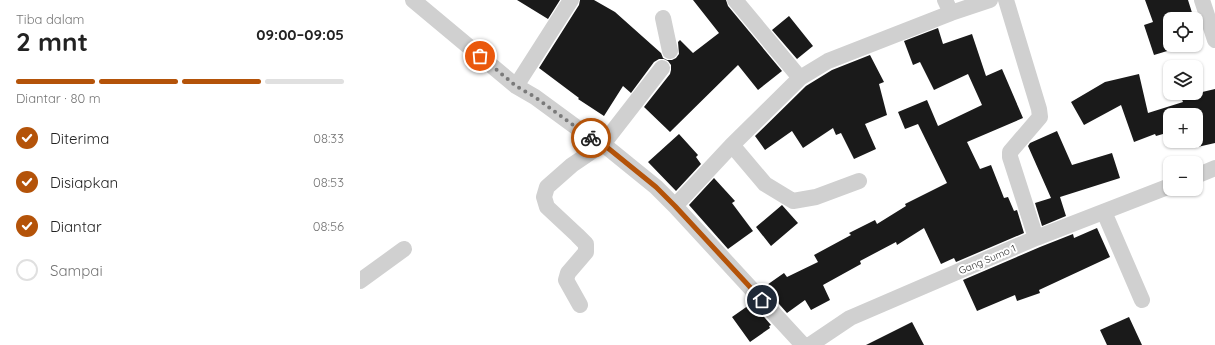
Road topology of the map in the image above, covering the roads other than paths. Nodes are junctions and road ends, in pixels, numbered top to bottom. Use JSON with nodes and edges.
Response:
{"nodes":[{"id":1,"x":413,"y":0,"type":"edge"},
{"id":2,"x":571,"y":0,"type":"edge"},
{"id":3,"x":735,"y":0,"type":"edge"},
{"id":4,"x":990,"y":0,"type":"edge"},
{"id":5,"x":1006,"y":0,"type":"edge"},
{"id":6,"x":1202,"y":0,"type":"edge"},
{"id":7,"x":948,"y":7,"type":"edge"},
{"id":8,"x":664,"y":18,"type":"dead end"},
{"id":9,"x":1215,"y":40,"type":"edge"},
{"id":10,"x":670,"y":51,"type":"dead end"},
{"id":11,"x":662,"y":68,"type":"dead end"},
{"id":12,"x":800,"y":78,"type":"junction"},
{"id":13,"x":516,"y":86,"type":"junction"},
{"id":14,"x":603,"y":144,"type":"junction"},
{"id":15,"x":732,"y":145,"type":"junction"},
{"id":16,"x":1215,"y":168,"type":"edge"},
{"id":17,"x":1203,"y":173,"type":"edge"},
{"id":18,"x":859,"y":181,"type":"dead end"},
{"id":19,"x":1163,"y":189,"type":"edge"},
{"id":20,"x":675,"y":206,"type":"junction"},
{"id":21,"x":1104,"y":212,"type":"junction"},
{"id":22,"x":1036,"y":238,"type":"junction"},
{"id":23,"x":404,"y":249,"type":"dead end"},
{"id":24,"x":360,"y":281,"type":"edge"},
{"id":25,"x":1142,"y":300,"type":"dead end"},
{"id":26,"x":580,"y":305,"type":"dead end"},
{"id":27,"x":803,"y":345,"type":"edge"},
{"id":28,"x":810,"y":345,"type":"edge"}],
"edges":[{"from":1,"to":13,"type":"street"},
{"from":2,"to":13,"type":"street"},
{"from":3,"to":12,"type":"street"},
{"from":4,"to":7,"type":"street"},
{"from":5,"to":22,"type":"street"},
{"from":6,"to":9,"type":"street"},
{"from":7,"to":12,"type":"street"},
{"from":8,"to":10,"type":"street"},
{"from":11,"to":14,"type":"street"},
{"from":12,"to":15,"type":"street"},
{"from":13,"to":14,"type":"street"},
{"from":14,"to":20,"type":"street"},
{"from":14,"to":26,"type":"street"},
{"from":15,"to":18,"type":"street"},
{"from":15,"to":20,"type":"street"},
{"from":16,"to":17,"type":"street"},
{"from":19,"to":21,"type":"street","name":"Gang Sumo 1"},
{"from":20,"to":27,"type":"street"},
{"from":21,"to":22,"type":"street","name":"Gang Sumo 1"},
{"from":21,"to":25,"type":"street"},
{"from":22,"to":28,"type":"street","name":"Gang Sumo 1"},
{"from":23,"to":24,"type":"street"}]}
